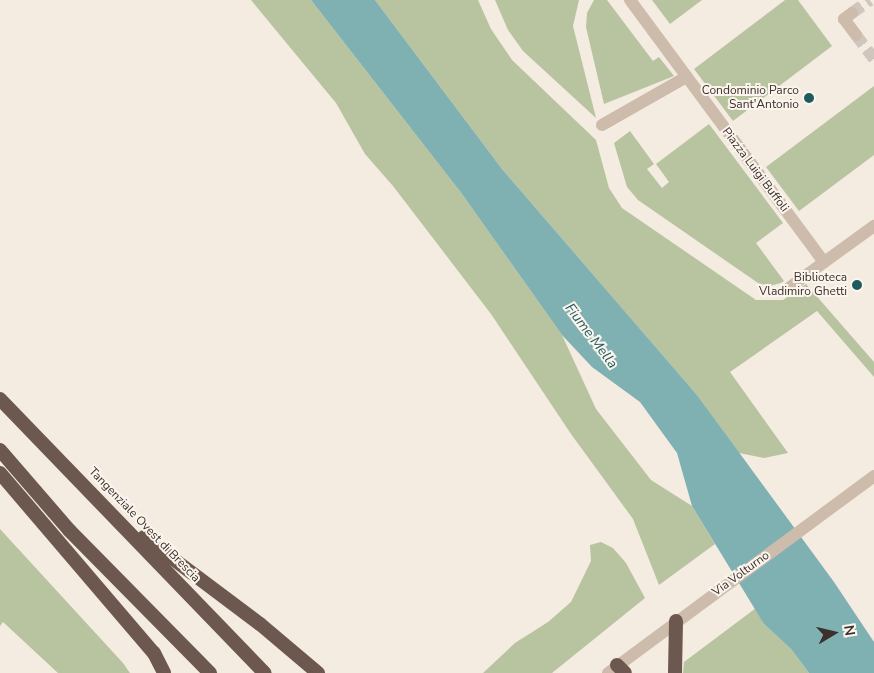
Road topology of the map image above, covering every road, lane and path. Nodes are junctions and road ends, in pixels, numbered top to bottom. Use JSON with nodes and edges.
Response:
{"nodes":[{"id":1,"x":630,"y":0,"type":"edge"},
{"id":2,"x":852,"y":13,"type":"dead end"},
{"id":3,"x":856,"y":35,"type":"tunnel mouth"},
{"id":4,"x":686,"y":77,"type":"junction"},
{"id":5,"x":602,"y":125,"type":"dead end"},
{"id":6,"x":874,"y":226,"type":"edge"},
{"id":7,"x":824,"y":262,"type":"junction"},
{"id":8,"x":790,"y":287,"type":"dead end"},
{"id":9,"x":0,"y":399,"type":"edge"},
{"id":10,"x":0,"y":450,"type":"edge"},
{"id":11,"x":0,"y":473,"type":"edge"},
{"id":12,"x":874,"y":476,"type":"edge"},
{"id":13,"x":115,"y":516,"type":"junction"},
{"id":14,"x":678,"y":619,"type":"junction"},
{"id":15,"x":617,"y":670,"type":"edge"},
{"id":16,"x":164,"y":673,"type":"edge"},
{"id":17,"x":210,"y":673,"type":"edge"},
{"id":18,"x":265,"y":673,"type":"edge"},
{"id":19,"x":318,"y":673,"type":"edge"},
{"id":20,"x":675,"y":673,"type":"edge"}],
"edges":[{"from":1,"to":4,"type":"street","name":"Piazza Luigi Buffoli"},
{"from":2,"to":3,"type":"street"},
{"from":4,"to":5,"type":"street"},
{"from":4,"to":7,"type":"street","name":"Piazza Luigi Buffoli"},
{"from":6,"to":7,"type":"street"},
{"from":7,"to":8,"type":"street"},
{"from":9,"to":13,"type":"highway","name":"Tangenziale Ovest di Brescia"},
{"from":10,"to":17,"type":"highway"},
{"from":11,"to":16,"type":"highway"},
{"from":12,"to":14,"type":"street","name":"Via Volturno"},
{"from":13,"to":18,"type":"highway","name":"Tangenziale Ovest di Brescia"},
{"from":13,"to":19,"type":"highway"},
{"from":14,"to":15,"type":"street","name":"Via Volturno"},
{"from":14,"to":20,"type":"highway"}]}
